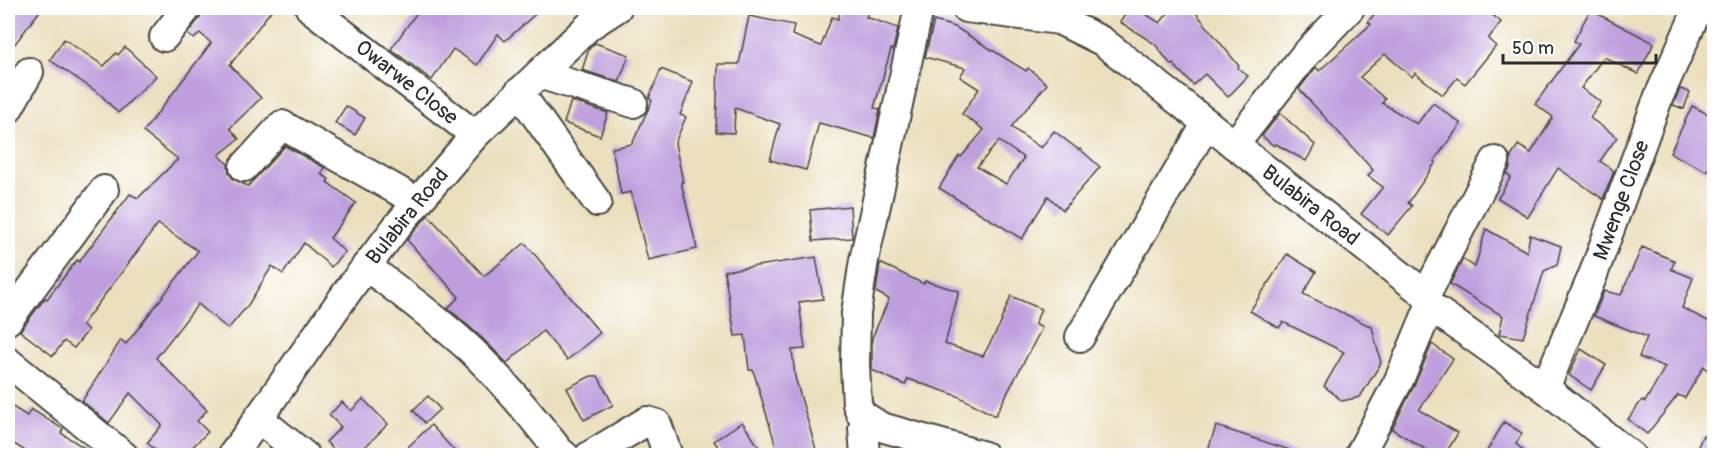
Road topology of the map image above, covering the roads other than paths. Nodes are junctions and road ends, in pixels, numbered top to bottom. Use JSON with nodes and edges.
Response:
{"nodes":[{"id":1,"x":187,"y":8,"type":"edge"},
{"id":2,"x":310,"y":8,"type":"edge"},
{"id":3,"x":617,"y":8,"type":"edge"},
{"id":4,"x":919,"y":8,"type":"edge"},
{"id":5,"x":966,"y":8,"type":"edge"},
{"id":6,"x":1350,"y":8,"type":"edge"},
{"id":7,"x":1696,"y":11,"type":"dead end"},
{"id":8,"x":164,"y":37,"type":"dead end"},
{"id":9,"x":29,"y":72,"type":"dead end"},
{"id":10,"x":529,"y":83,"type":"junction"},
{"id":11,"x":633,"y":103,"type":"dead end"},
{"id":12,"x":8,"y":109,"type":"edge"},
{"id":13,"x":1207,"y":123,"type":"junction"},
{"id":14,"x":475,"y":135,"type":"junction"},
{"id":15,"x":1234,"y":145,"type":"junction"},
{"id":16,"x":1495,"y":161,"type":"dead end"},
{"id":17,"x":244,"y":167,"type":"dead end"},
{"id":18,"x":104,"y":190,"type":"dead end"},
{"id":19,"x":418,"y":202,"type":"junction"},
{"id":20,"x":597,"y":202,"type":"dead end"},
{"id":21,"x":366,"y":266,"type":"junction"},
{"id":22,"x":1428,"y":300,"type":"junction"},
{"id":23,"x":8,"y":320,"type":"edge"},
{"id":24,"x":1080,"y":337,"type":"dead end"},
{"id":25,"x":8,"y":362,"type":"edge"},
{"id":26,"x":1545,"y":388,"type":"junction"},
{"id":27,"x":258,"y":418,"type":"junction"},
{"id":28,"x":869,"y":420,"type":"junction"},
{"id":29,"x":1603,"y":447,"type":"edge"},
{"id":30,"x":124,"y":456,"type":"edge"},
{"id":31,"x":232,"y":456,"type":"edge"},
{"id":32,"x":305,"y":456,"type":"edge"},
{"id":33,"x":565,"y":456,"type":"edge"},
{"id":34,"x":589,"y":456,"type":"edge"},
{"id":35,"x":668,"y":456,"type":"edge"},
{"id":36,"x":866,"y":456,"type":"edge"},
{"id":37,"x":984,"y":456,"type":"edge"},
{"id":38,"x":1359,"y":456,"type":"edge"},
{"id":39,"x":1631,"y":456,"type":"edge"}],
"edges":[{"from":1,"to":8,"type":"street"},
{"from":2,"to":14,"type":"street","name":"Owarwe Close"},
{"from":3,"to":10,"type":"street","name":"Bulabira Road"},
{"from":4,"to":28,"type":"street"},
{"from":5,"to":13,"type":"street","name":"Bulabira Road"},
{"from":6,"to":15,"type":"street"},
{"from":7,"to":26,"type":"street","name":"Mwenge Close"},
{"from":9,"to":12,"type":"street"},
{"from":10,"to":11,"type":"street"},
{"from":10,"to":14,"type":"street","name":"Bulabira Road"},
{"from":10,"to":20,"type":"street"},
{"from":13,"to":15,"type":"street","name":"Bulabira Road"},
{"from":13,"to":24,"type":"street"},
{"from":14,"to":19,"type":"street","name":"Bulabira Road"},
{"from":15,"to":22,"type":"street","name":"Bulabira Road"},
{"from":16,"to":22,"type":"street"},
{"from":17,"to":19,"type":"street"},
{"from":18,"to":23,"type":"street"},
{"from":19,"to":21,"type":"street","name":"Bulabira Road"},
{"from":21,"to":27,"type":"street","name":"Bulabira Road"},
{"from":21,"to":33,"type":"street"},
{"from":22,"to":26,"type":"street","name":"Bulabira Road"},
{"from":22,"to":38,"type":"street"},
{"from":25,"to":30,"type":"street"},
{"from":26,"to":29,"type":"street","name":"Bulabira Road"},
{"from":27,"to":31,"type":"street","name":"Bulabira Road"},
{"from":27,"to":32,"type":"street"},
{"from":28,"to":36,"type":"street"},
{"from":28,"to":37,"type":"street"},
{"from":29,"to":39,"type":"street","name":"Bulabira Road"},
{"from":34,"to":35,"type":"street"}]}
